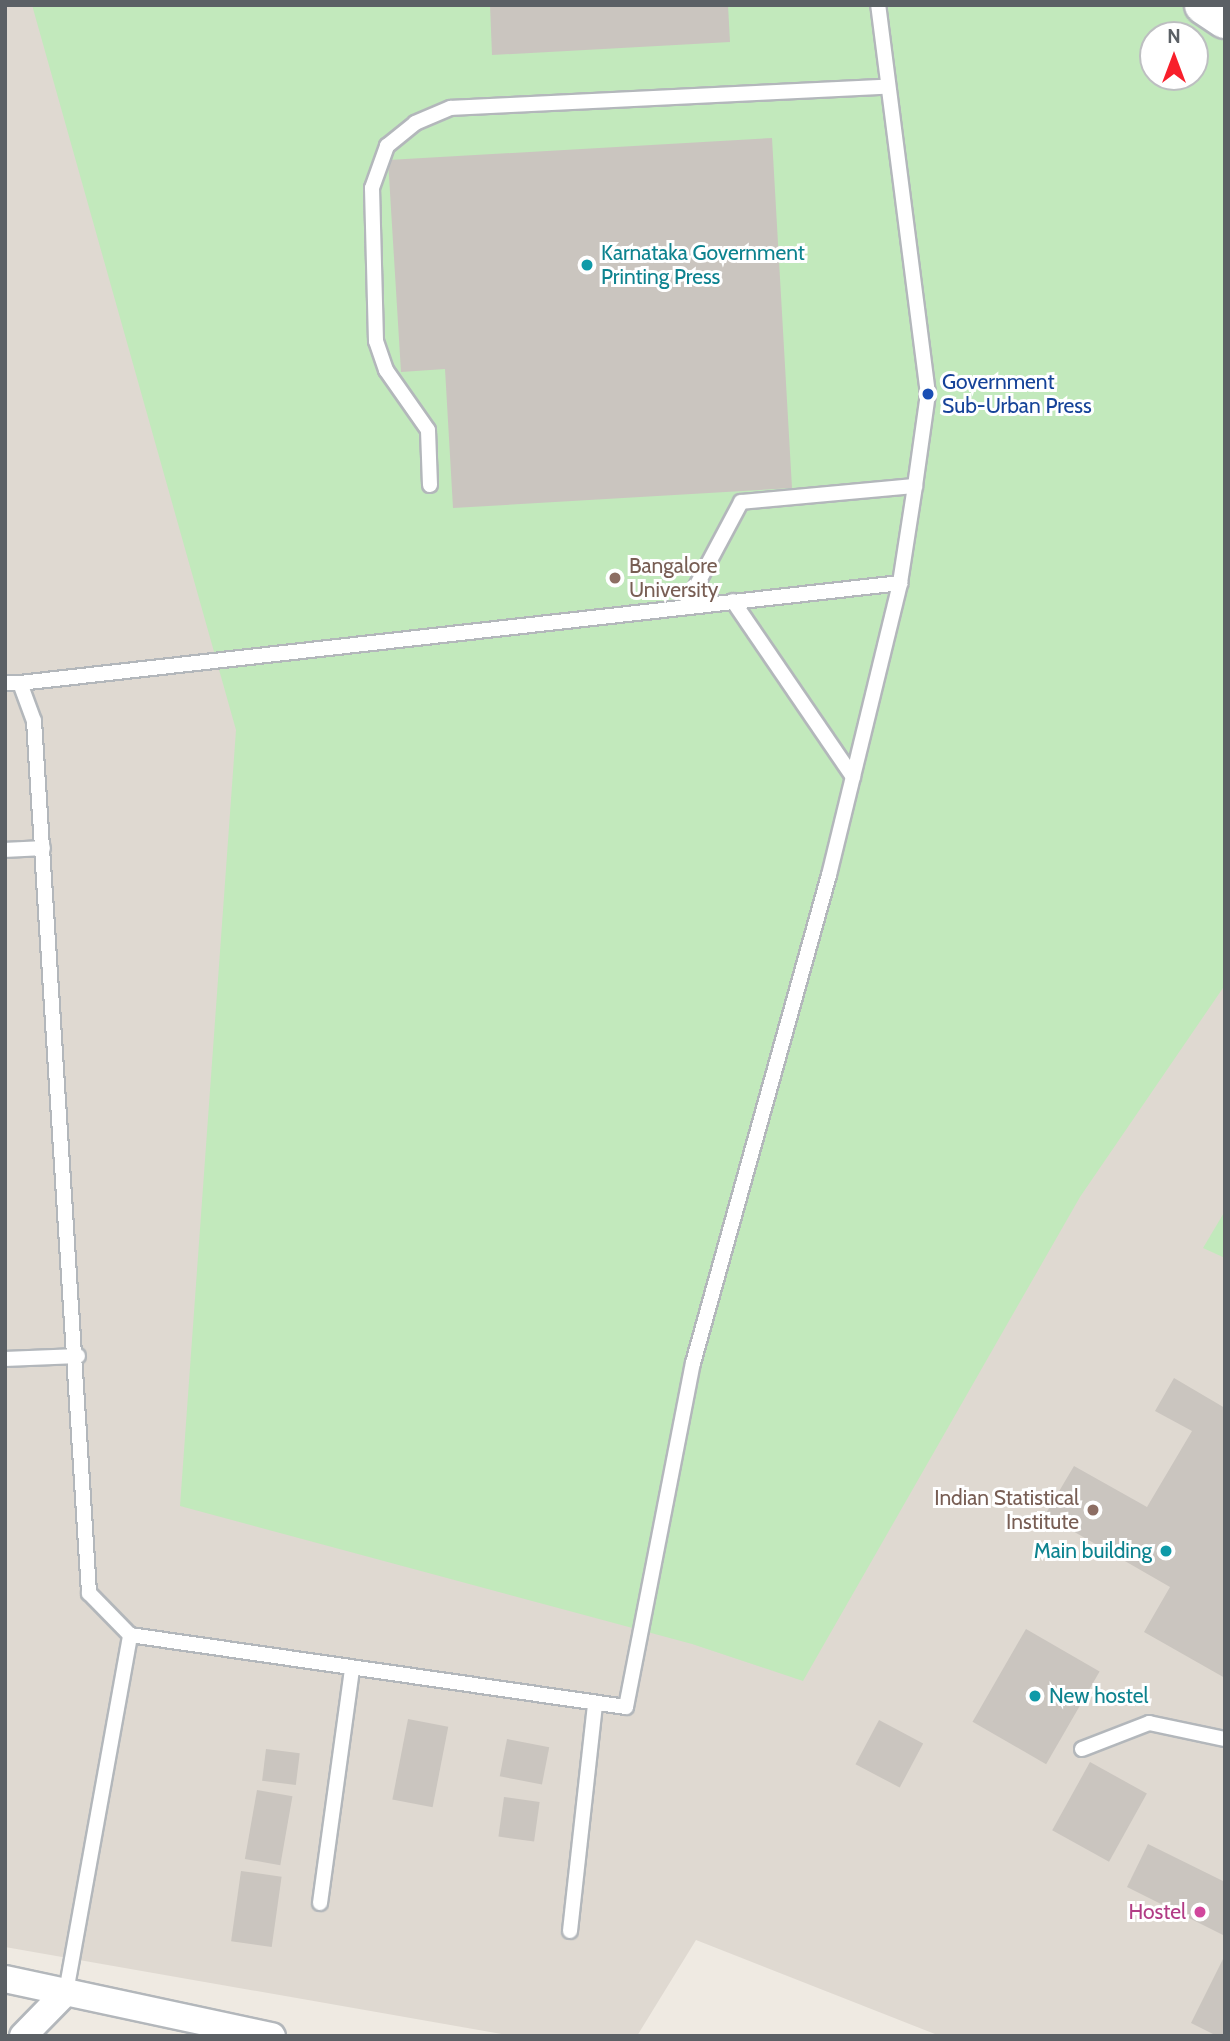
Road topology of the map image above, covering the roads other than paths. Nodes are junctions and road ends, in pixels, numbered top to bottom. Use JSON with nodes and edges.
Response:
{"nodes":[{"id":1,"x":877,"y":5,"type":"edge"},
{"id":2,"x":1204,"y":5,"type":"edge"},
{"id":3,"x":1225,"y":19,"type":"edge"},
{"id":4,"x":887,"y":87,"type":"junction"},
{"id":5,"x":430,"y":485,"type":"dead end"},
{"id":6,"x":915,"y":486,"type":"junction"},
{"id":7,"x":900,"y":583,"type":"junction"},
{"id":8,"x":733,"y":601,"type":"junction"},
{"id":9,"x":685,"y":607,"type":"junction"},
{"id":10,"x":12,"y":683,"type":"edge"},
{"id":11,"x":853,"y":777,"type":"junction"},
{"id":12,"x":43,"y":848,"type":"junction"},
{"id":13,"x":5,"y":850,"type":"edge"},
{"id":14,"x":78,"y":1356,"type":"junction"},
{"id":15,"x":5,"y":1359,"type":"edge"},
{"id":16,"x":130,"y":1635,"type":"junction"},
{"id":17,"x":352,"y":1668,"type":"junction"},
{"id":18,"x":595,"y":1704,"type":"junction"},
{"id":19,"x":1225,"y":1739,"type":"edge"},
{"id":20,"x":1082,"y":1749,"type":"dead end"},
{"id":21,"x":320,"y":1903,"type":"dead end"},
{"id":22,"x":570,"y":1931,"type":"dead end"},
{"id":23,"x":5,"y":1979,"type":"edge"},
{"id":24,"x":66,"y":1992,"type":"junction"},
{"id":25,"x":23,"y":2036,"type":"edge"},
{"id":26,"x":272,"y":2036,"type":"edge"}],
"edges":[{"from":1,"to":4,"type":"lane"},
{"from":2,"to":3,"type":"street"},
{"from":4,"to":5,"type":"lane"},
{"from":4,"to":6,"type":"lane"},
{"from":6,"to":7,"type":"lane"},
{"from":6,"to":9,"type":"lane"},
{"from":7,"to":8,"type":"lane"},
{"from":7,"to":11,"type":"lane"},
{"from":8,"to":9,"type":"lane"},
{"from":8,"to":11,"type":"lane"},
{"from":9,"to":10,"type":"lane"},
{"from":10,"to":12,"type":"lane"},
{"from":11,"to":18,"type":"lane"},
{"from":12,"to":13,"type":"lane"},
{"from":12,"to":14,"type":"lane"},
{"from":14,"to":15,"type":"lane"},
{"from":14,"to":16,"type":"lane"},
{"from":16,"to":17,"type":"lane"},
{"from":16,"to":24,"type":"lane"},
{"from":17,"to":18,"type":"lane"},
{"from":17,"to":21,"type":"lane"},
{"from":18,"to":22,"type":"lane"},
{"from":19,"to":20,"type":"lane"},
{"from":23,"to":24,"type":"street"},
{"from":24,"to":25,"type":"street"},
{"from":24,"to":26,"type":"street"}]}
